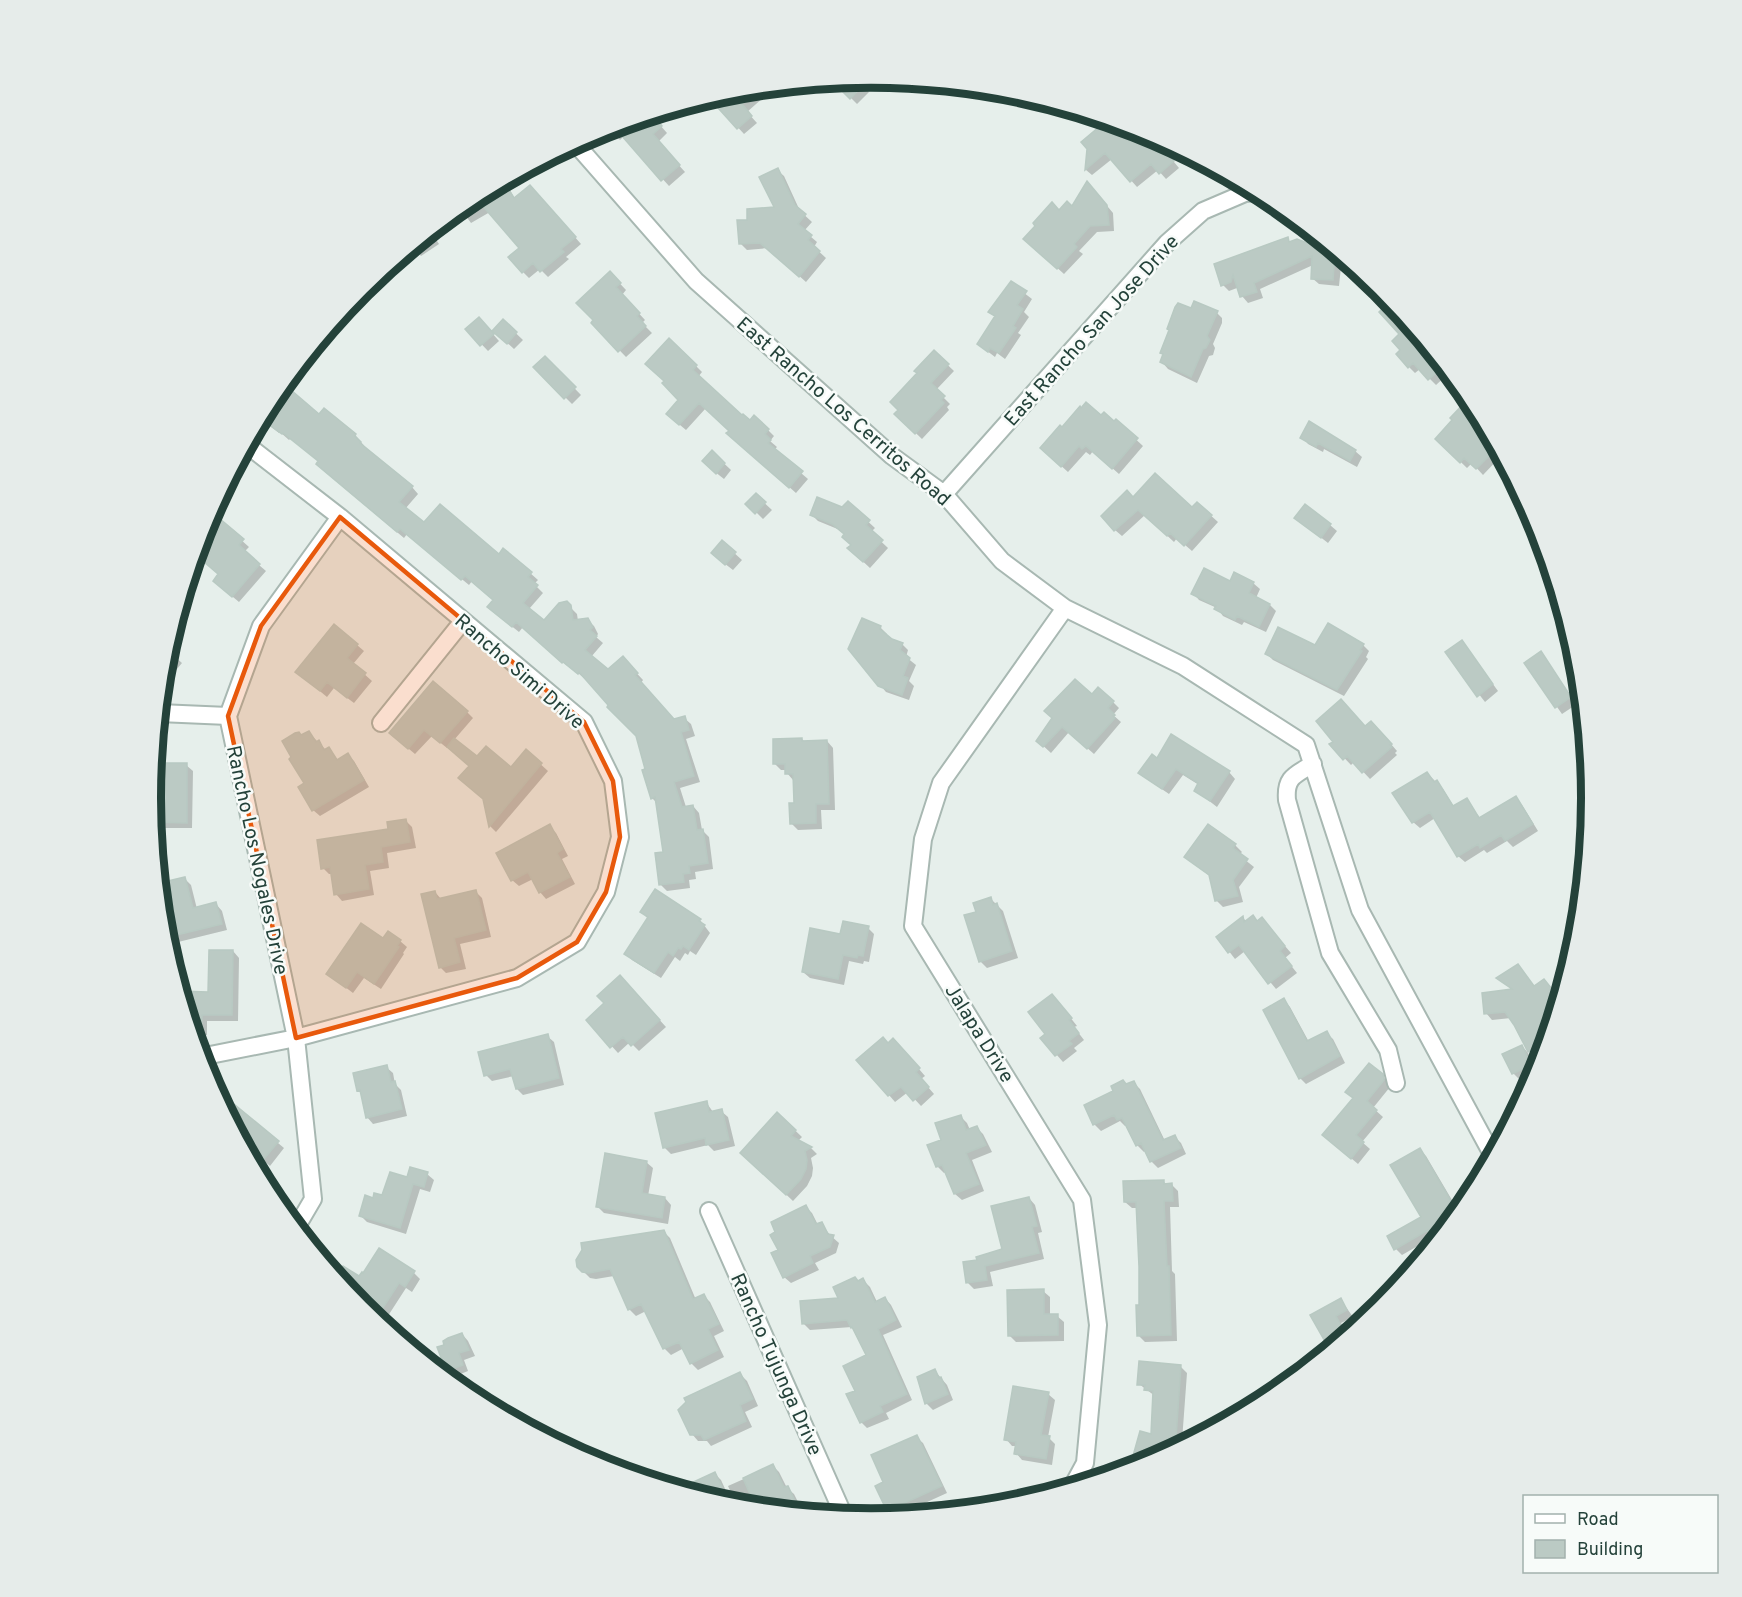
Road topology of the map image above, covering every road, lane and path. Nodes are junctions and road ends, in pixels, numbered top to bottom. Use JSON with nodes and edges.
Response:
{"nodes":[{"id":1,"x":582,"y":150,"type":"edge"},
{"id":2,"x":1242,"y":194,"type":"edge"},
{"id":3,"x":253,"y":449,"type":"edge"},
{"id":4,"x":944,"y":494,"type":"junction"},
{"id":5,"x":340,"y":517,"type":"junction"},
{"id":6,"x":1065,"y":608,"type":"junction"},
{"id":7,"x":463,"y":621,"type":"junction"},
{"id":8,"x":166,"y":713,"type":"edge"},
{"id":9,"x":228,"y":716,"type":"junction"},
{"id":10,"x":381,"y":723,"type":"dead end"},
{"id":11,"x":1313,"y":764,"type":"junction"},
{"id":12,"x":297,"y":1038,"type":"junction"},
{"id":13,"x":209,"y":1055,"type":"edge"},
{"id":14,"x":1396,"y":1083,"type":"dead end"},
{"id":15,"x":1489,"y":1149,"type":"edge"},
{"id":16,"x":709,"y":1211,"type":"dead end"},
{"id":17,"x":300,"y":1220,"type":"edge"},
{"id":18,"x":1077,"y":1477,"type":"edge"},
{"id":19,"x":840,"y":1507,"type":"edge"}],
"edges":[{"from":1,"to":4,"type":"street","name":"East Rancho Los Cerritos Road"},
{"from":2,"to":4,"type":"street","name":"East Rancho San Jose Drive"},
{"from":3,"to":5,"type":"street","name":"Rancho Simi Drive"},
{"from":4,"to":6,"type":"street","name":"East Rancho Los Cerritos Road"},
{"from":5,"to":7,"type":"street","name":"Rancho Simi Drive"},
{"from":5,"to":9,"type":"street"},
{"from":6,"to":11,"type":"street","name":"East Rancho Los Cerritos Road"},
{"from":6,"to":18,"type":"street","name":"Jalapa Drive"},
{"from":7,"to":10,"type":"street"},
{"from":7,"to":12,"type":"street","name":"Rancho Simi Drive"},
{"from":8,"to":9,"type":"street"},
{"from":9,"to":12,"type":"street","name":"Rancho Los Nogales Drive"},
{"from":11,"to":14,"type":"street"},
{"from":11,"to":15,"type":"street","name":"East Rancho Los Cerritos Road"},
{"from":12,"to":13,"type":"street","name":"Rancho Simi Drive"},
{"from":12,"to":17,"type":"street","name":"Rancho Los Nogales Drive"},
{"from":16,"to":19,"type":"street","name":"Rancho Tujunga Drive"}]}
